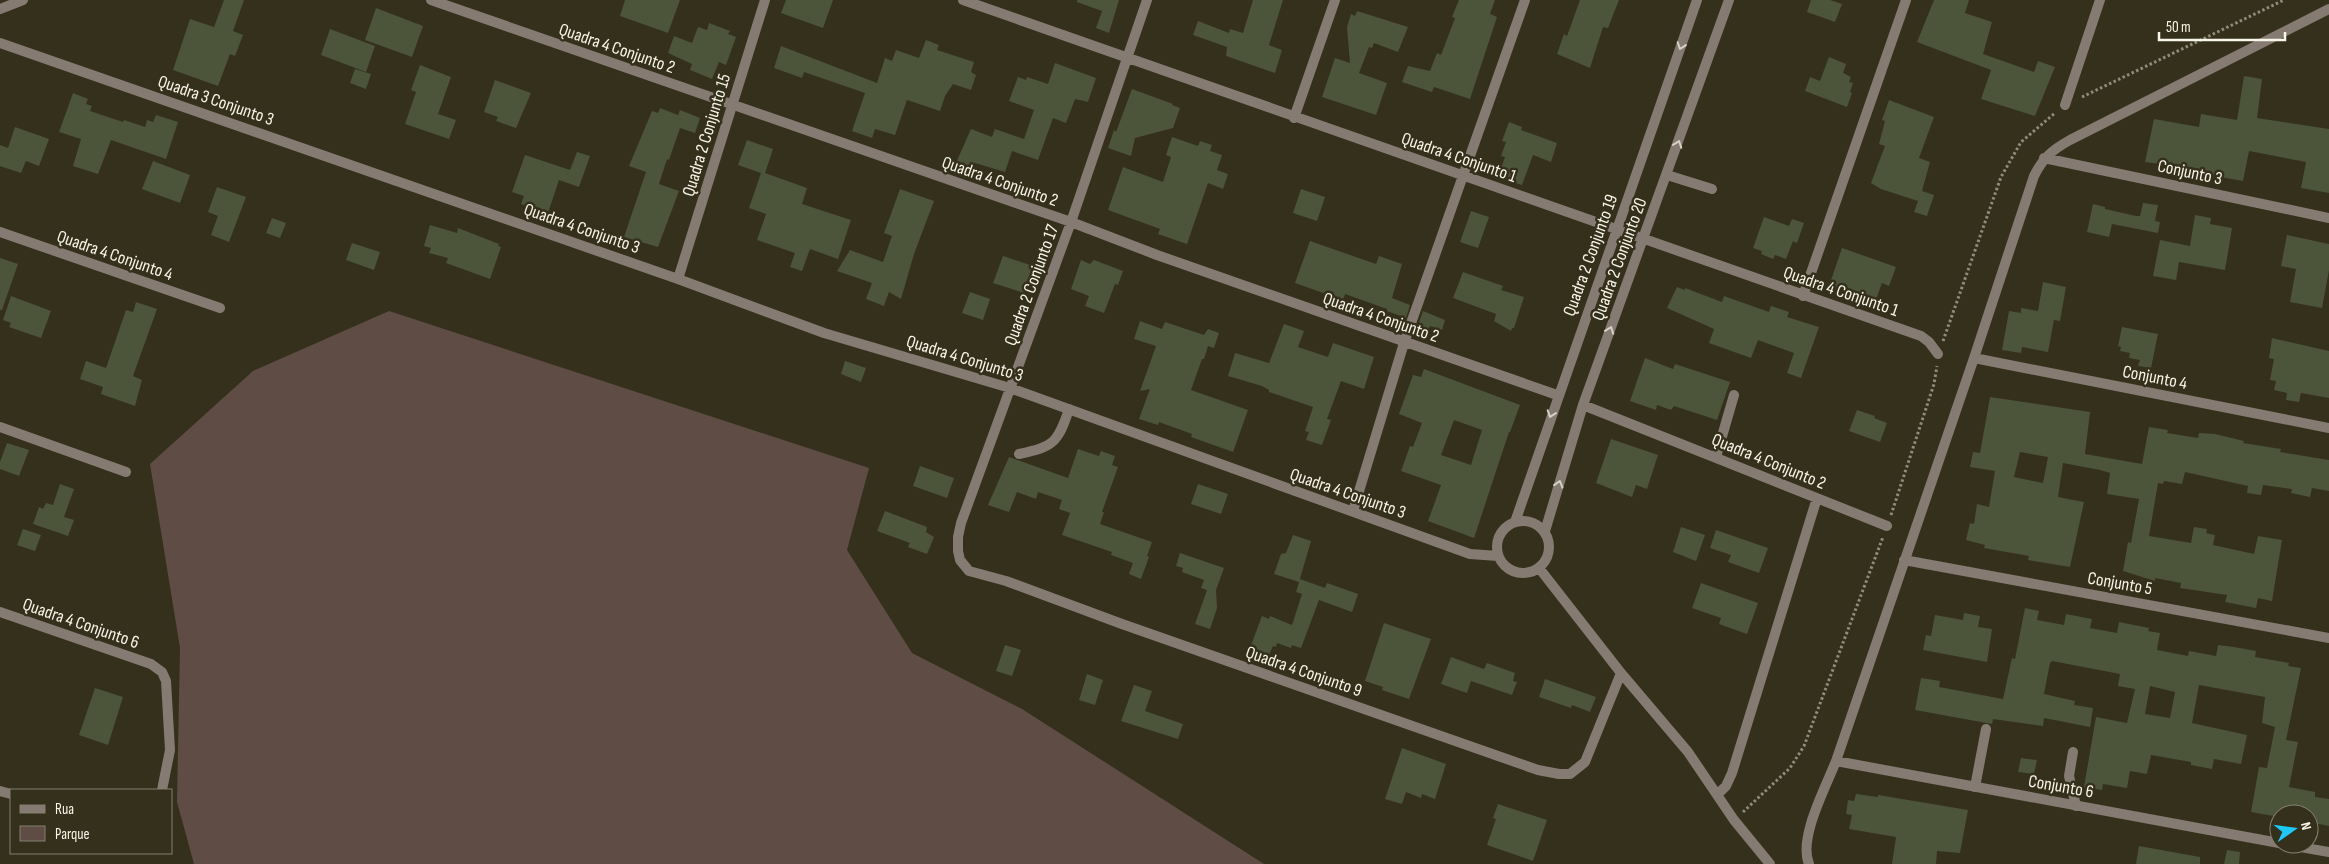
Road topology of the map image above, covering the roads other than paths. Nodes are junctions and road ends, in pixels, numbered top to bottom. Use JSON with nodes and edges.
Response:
{"nodes":[{"id":1,"x":23,"y":0,"type":"edge"},
{"id":2,"x":431,"y":0,"type":"edge"},
{"id":3,"x":765,"y":0,"type":"edge"},
{"id":4,"x":963,"y":0,"type":"edge"},
{"id":5,"x":1147,"y":0,"type":"edge"},
{"id":6,"x":1335,"y":0,"type":"edge"},
{"id":7,"x":1524,"y":0,"type":"edge"},
{"id":8,"x":1697,"y":0,"type":"edge"},
{"id":9,"x":1729,"y":0,"type":"edge"},
{"id":10,"x":1906,"y":0,"type":"edge"},
{"id":11,"x":2100,"y":0,"type":"edge"},
{"id":12,"x":0,"y":9,"type":"edge"},
{"id":13,"x":2329,"y":9,"type":"edge"},
{"id":14,"x":0,"y":42,"type":"edge"},
{"id":15,"x":1128,"y":56,"type":"junction"},
{"id":16,"x":732,"y":105,"type":"junction"},
{"id":17,"x":2065,"y":105,"type":"road end"},
{"id":18,"x":1294,"y":118,"type":"junction"},
{"id":19,"x":2044,"y":158,"type":"junction"},
{"id":20,"x":1667,"y":175,"type":"junction"},
{"id":21,"x":1462,"y":176,"type":"junction"},
{"id":22,"x":422,"y":189,"type":"joint"},
{"id":23,"x":1712,"y":189,"type":"dead end"},
{"id":24,"x":2329,"y":218,"type":"edge"},
{"id":25,"x":1071,"y":222,"type":"junction"},
{"id":26,"x":1616,"y":230,"type":"junction"},
{"id":27,"x":0,"y":232,"type":"edge"},
{"id":28,"x":1644,"y":238,"type":"junction"},
{"id":29,"x":678,"y":279,"type":"junction"},
{"id":30,"x":1803,"y":296,"type":"junction"},
{"id":31,"x":220,"y":308,"type":"dead end"},
{"id":32,"x":1404,"y":343,"type":"junction"},
{"id":33,"x":1938,"y":354,"type":"road end"},
{"id":34,"x":1974,"y":358,"type":"junction"},
{"id":35,"x":1010,"y":388,"type":"junction"},
{"id":36,"x":1734,"y":394,"type":"dead end"},
{"id":37,"x":1557,"y":395,"type":"junction"},
{"id":38,"x":1584,"y":405,"type":"junction"},
{"id":39,"x":1069,"y":410,"type":"junction"},
{"id":40,"x":0,"y":427,"type":"edge"},
{"id":41,"x":2329,"y":428,"type":"edge"},
{"id":42,"x":1019,"y":454,"type":"dead end"},
{"id":43,"x":1716,"y":457,"type":"junction"},
{"id":44,"x":126,"y":472,"type":"dead end"},
{"id":45,"x":1817,"y":498,"type":"junction"},
{"id":46,"x":1353,"y":511,"type":"junction"},
{"id":47,"x":1514,"y":522,"type":"junction"},
{"id":48,"x":961,"y":524,"type":"joint"},
{"id":49,"x":1887,"y":526,"type":"road end"},
{"id":50,"x":1544,"y":531,"type":"junction"},
{"id":51,"x":1498,"y":556,"type":"junction"},
{"id":52,"x":1904,"y":560,"type":"junction"},
{"id":53,"x":1539,"y":568,"type":"junction"},
{"id":54,"x":0,"y":612,"type":"edge"},
{"id":55,"x":2329,"y":638,"type":"edge"},
{"id":56,"x":1621,"y":673,"type":"junction"},
{"id":57,"x":1986,"y":730,"type":"dead end"},
{"id":58,"x":2073,"y":752,"type":"dead end"},
{"id":59,"x":1836,"y":761,"type":"junction"},
{"id":60,"x":1975,"y":787,"type":"junction"},
{"id":61,"x":162,"y":789,"type":"edge"},
{"id":62,"x":1717,"y":795,"type":"junction"},
{"id":63,"x":2076,"y":806,"type":"junction"},
{"id":64,"x":2269,"y":841,"type":"edge"},
{"id":65,"x":1770,"y":864,"type":"edge"},
{"id":66,"x":1809,"y":864,"type":"edge"}],
"edges":[{"from":1,"to":12,"type":"street"},
{"from":2,"to":16,"type":"street","name":"Quadra 4 Conjunto 2"},
{"from":3,"to":16,"type":"street","name":"Quadra 2 Conjunto 15"},
{"from":4,"to":15,"type":"street","name":"Quadra 4 Conjunto 1"},
{"from":5,"to":15,"type":"street","name":"Quadra 2 Conjunto 17"},
{"from":6,"to":18,"type":"street"},
{"from":7,"to":21,"type":"street"},
{"from":8,"to":26,"type":"street","name":"Quadra 2 Conjunto 19","one_way":true},
{"from":20,"to":9,"type":"street","name":"Quadra 2 Conjunto 20","one_way":true},
{"from":10,"to":30,"type":"street"},
{"from":11,"to":17,"type":"street"},
{"from":13,"to":19,"type":"street"},
{"from":14,"to":22,"type":"street","name":"Quadra 3 Conjunto 3"},
{"from":15,"to":18,"type":"street","name":"Quadra 4 Conjunto 1"},
{"from":15,"to":25,"type":"street","name":"Quadra 2 Conjunto 17"},
{"from":16,"to":25,"type":"street","name":"Quadra 4 Conjunto 2"},
{"from":16,"to":29,"type":"street","name":"Quadra 2 Conjunto 15"},
{"from":18,"to":21,"type":"street","name":"Quadra 4 Conjunto 1"},
{"from":19,"to":24,"type":"street","name":"Conjunto 3"},
{"from":19,"to":34,"type":"street"},
{"from":20,"to":23,"type":"street"},
{"from":20,"to":28,"type":"street","name":"Quadra 2 Conjunto 20"},
{"from":21,"to":26,"type":"street","name":"Quadra 4 Conjunto 1"},
{"from":21,"to":32,"type":"street"},
{"from":22,"to":29,"type":"street","name":"Quadra 4 Conjunto 3"},
{"from":25,"to":32,"type":"street","name":"Quadra 4 Conjunto 2"},
{"from":25,"to":35,"type":"street","name":"Quadra 2 Conjunto 17"},
{"from":26,"to":28,"type":"street","name":"Quadra 4 Conjunto 1"},
{"from":26,"to":37,"type":"street","name":"Quadra 2 Conjunto 19"},
{"from":27,"to":31,"type":"street","name":"Quadra 4 Conjunto 4"},
{"from":28,"to":30,"type":"street","name":"Quadra 4 Conjunto 1"},
{"from":38,"to":28,"type":"street","name":"Quadra 2 Conjunto 20","one_way":true},
{"from":29,"to":35,"type":"street","name":"Quadra 4 Conjunto 3"},
{"from":30,"to":33,"type":"street","name":"Quadra 4 Conjunto 1"},
{"from":32,"to":37,"type":"street","name":"Quadra 4 Conjunto 2"},
{"from":32,"to":46,"type":"street"},
{"from":34,"to":41,"type":"street","name":"Conjunto 4"},
{"from":34,"to":52,"type":"street"},
{"from":35,"to":39,"type":"street","name":"Quadra 4 Conjunto 3"},
{"from":35,"to":48,"type":"street","name":"Quadra 2 Conjunto 17"},
{"from":36,"to":43,"type":"street"},
{"from":37,"to":47,"type":"street","name":"Quadra 2 Conjunto 19","one_way":true},
{"from":38,"to":43,"type":"street","name":"Quadra 4 Conjunto 2"},
{"from":50,"to":38,"type":"street","name":"Quadra 2 Conjunto 20","one_way":true},
{"from":39,"to":42,"type":"street"},
{"from":39,"to":46,"type":"street","name":"Quadra 4 Conjunto 3"},
{"from":40,"to":44,"type":"street"},
{"from":43,"to":45,"type":"street","name":"Quadra 4 Conjunto 2"},
{"from":45,"to":49,"type":"street","name":"Quadra 4 Conjunto 2"},
{"from":45,"to":62,"type":"street"},
{"from":46,"to":51,"type":"street","name":"Quadra 4 Conjunto 3"},
{"from":47,"to":50,"type":"street"},
{"from":47,"to":51,"type":"street"},
{"from":48,"to":56,"type":"street","name":"Quadra 4 Conjunto 9"},
{"from":50,"to":53,"type":"street"},
{"from":51,"to":53,"type":"street"},
{"from":52,"to":55,"type":"street","name":"Conjunto 5"},
{"from":52,"to":59,"type":"street"},
{"from":53,"to":56,"type":"street"},
{"from":54,"to":61,"type":"street","name":"Quadra 4 Conjunto 6"},
{"from":56,"to":62,"type":"street"},
{"from":57,"to":60,"type":"street"},
{"from":58,"to":63,"type":"street"},
{"from":59,"to":60,"type":"street","name":"Conjunto 6"},
{"from":59,"to":66,"type":"street"},
{"from":60,"to":63,"type":"street","name":"Conjunto 6"},
{"from":62,"to":65,"type":"street"},
{"from":63,"to":64,"type":"street","name":"Conjunto 6"}]}
